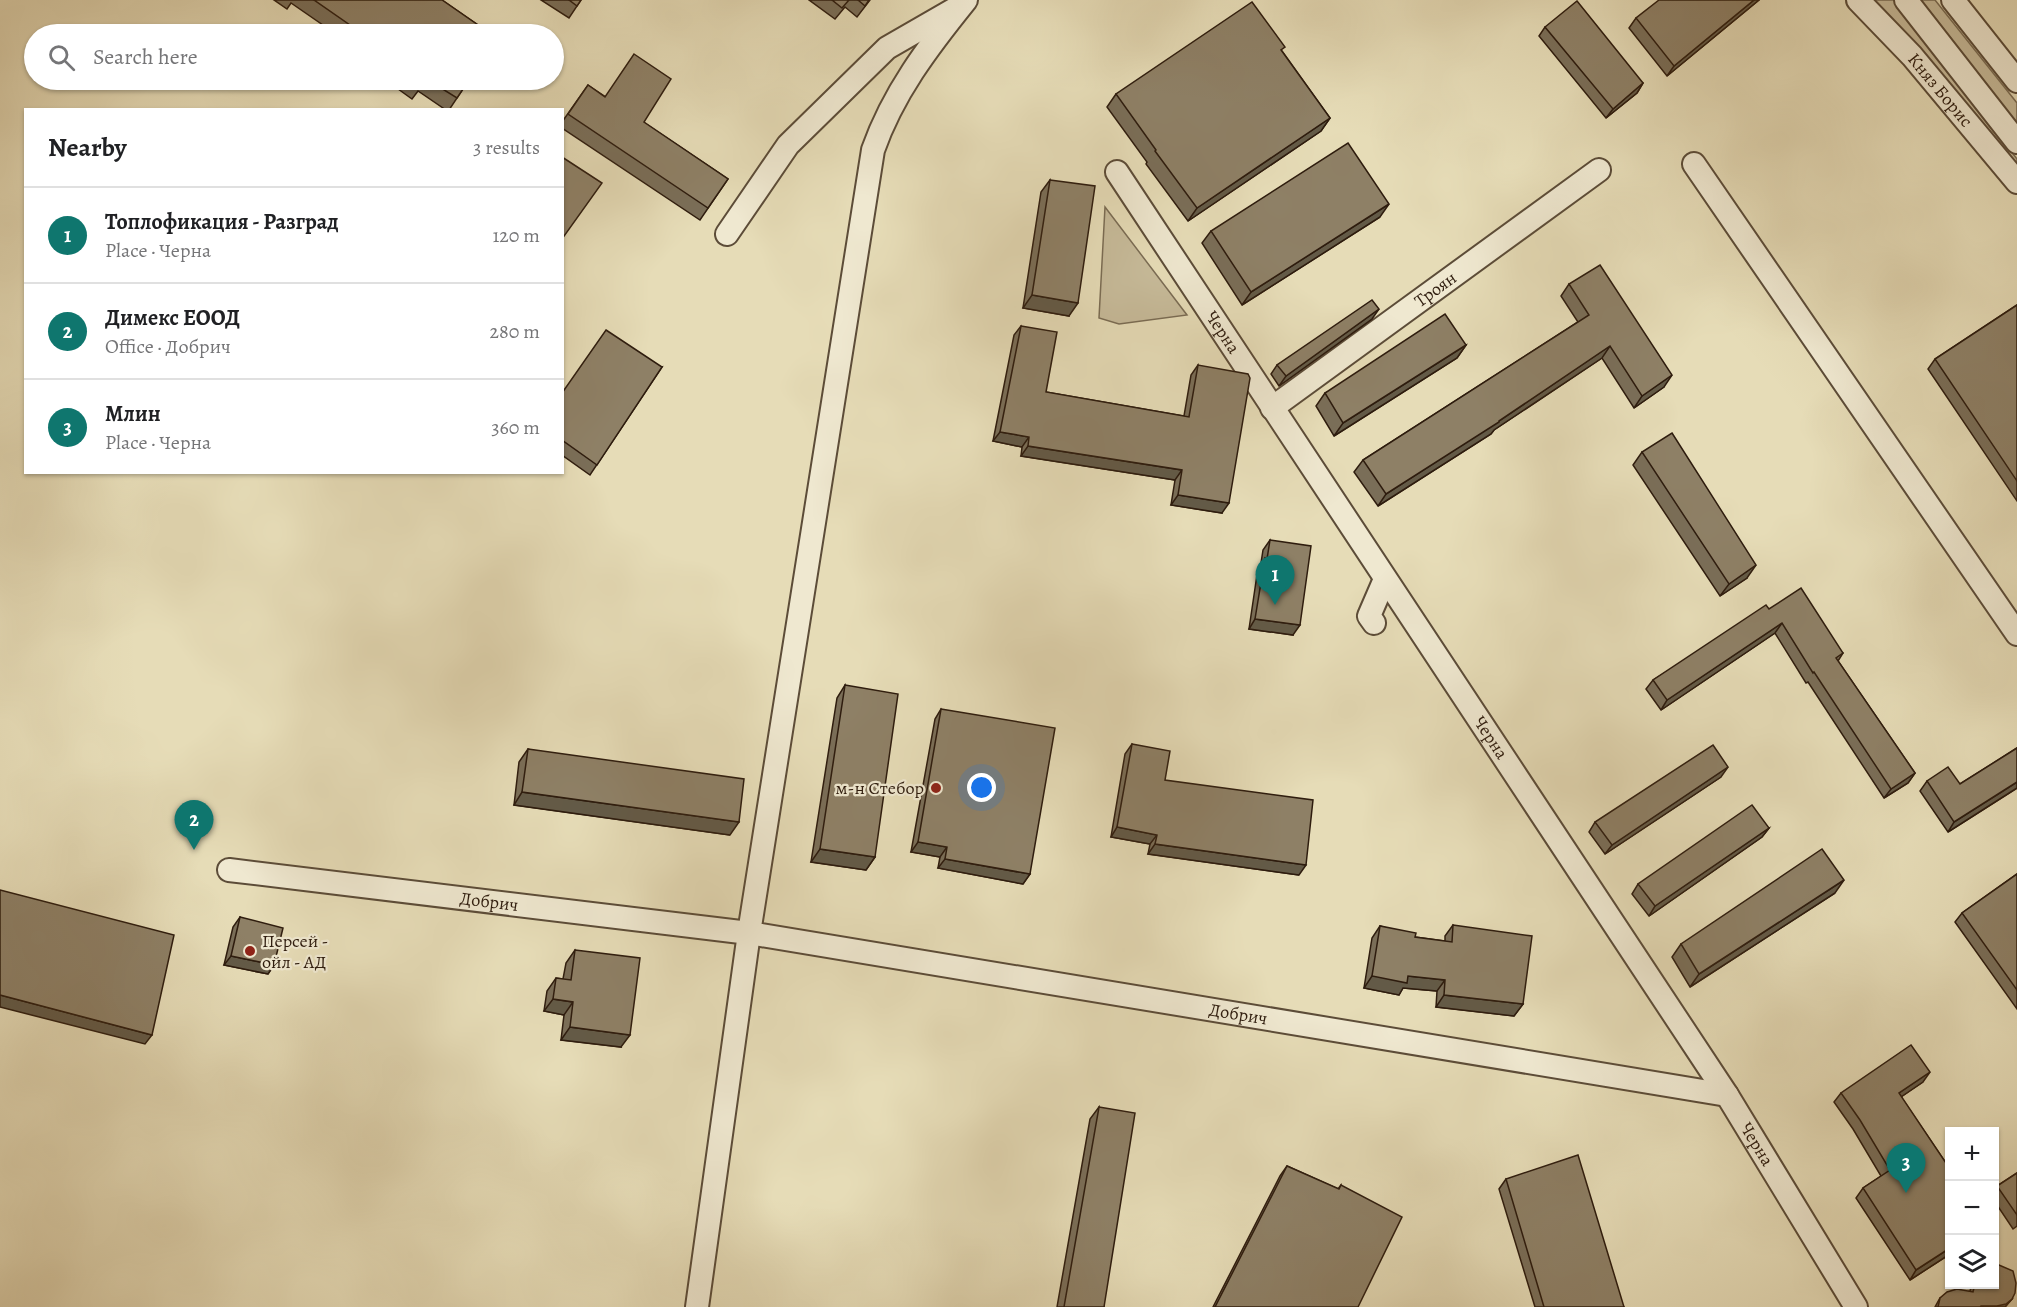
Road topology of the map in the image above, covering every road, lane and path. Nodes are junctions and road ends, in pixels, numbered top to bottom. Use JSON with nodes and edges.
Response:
{"nodes":[{"id":1,"x":1858,"y":0,"type":"edge"},
{"id":2,"x":1906,"y":0,"type":"edge"},
{"id":3,"x":1953,"y":0,"type":"edge"},
{"id":4,"x":964,"y":2,"type":"edge"},
{"id":5,"x":2017,"y":81,"type":"edge"},
{"id":6,"x":2017,"y":142,"type":"edge"},
{"id":7,"x":1694,"y":164,"type":"dead end"},
{"id":8,"x":1599,"y":170,"type":"dead end"},
{"id":9,"x":1117,"y":172,"type":"dead end"},
{"id":10,"x":2017,"y":182,"type":"edge"},
{"id":11,"x":727,"y":234,"type":"dead end"},
{"id":12,"x":1272,"y":408,"type":"junction"},
{"id":13,"x":1385,"y":579,"type":"junction"},
{"id":14,"x":1374,"y":623,"type":"dead end"},
{"id":15,"x":2017,"y":634,"type":"edge"},
{"id":16,"x":230,"y":870,"type":"dead end"},
{"id":17,"x":749,"y":933,"type":"junction"},
{"id":18,"x":1727,"y":1095,"type":"junction"},
{"id":19,"x":697,"y":1307,"type":"edge"},
{"id":20,"x":1856,"y":1307,"type":"edge"}],
"edges":[{"from":1,"to":10,"type":"street","name":"Княз Борис"},
{"from":2,"to":6,"type":"street","name":"Княз Борис"},
{"from":3,"to":5,"type":"street"},
{"from":4,"to":11,"type":"street"},
{"from":4,"to":17,"type":"street"},
{"from":7,"to":15,"type":"street"},
{"from":8,"to":12,"type":"street","name":"Троян"},
{"from":9,"to":12,"type":"street","name":"Черна"},
{"from":12,"to":13,"type":"street","name":"Черна"},
{"from":13,"to":14,"type":"street"},
{"from":13,"to":18,"type":"street","name":"Черна"},
{"from":16,"to":17,"type":"street","name":"Добрич"},
{"from":17,"to":18,"type":"street","name":"Добрич"},
{"from":17,"to":19,"type":"street"},
{"from":18,"to":20,"type":"street","name":"Черна"}]}
